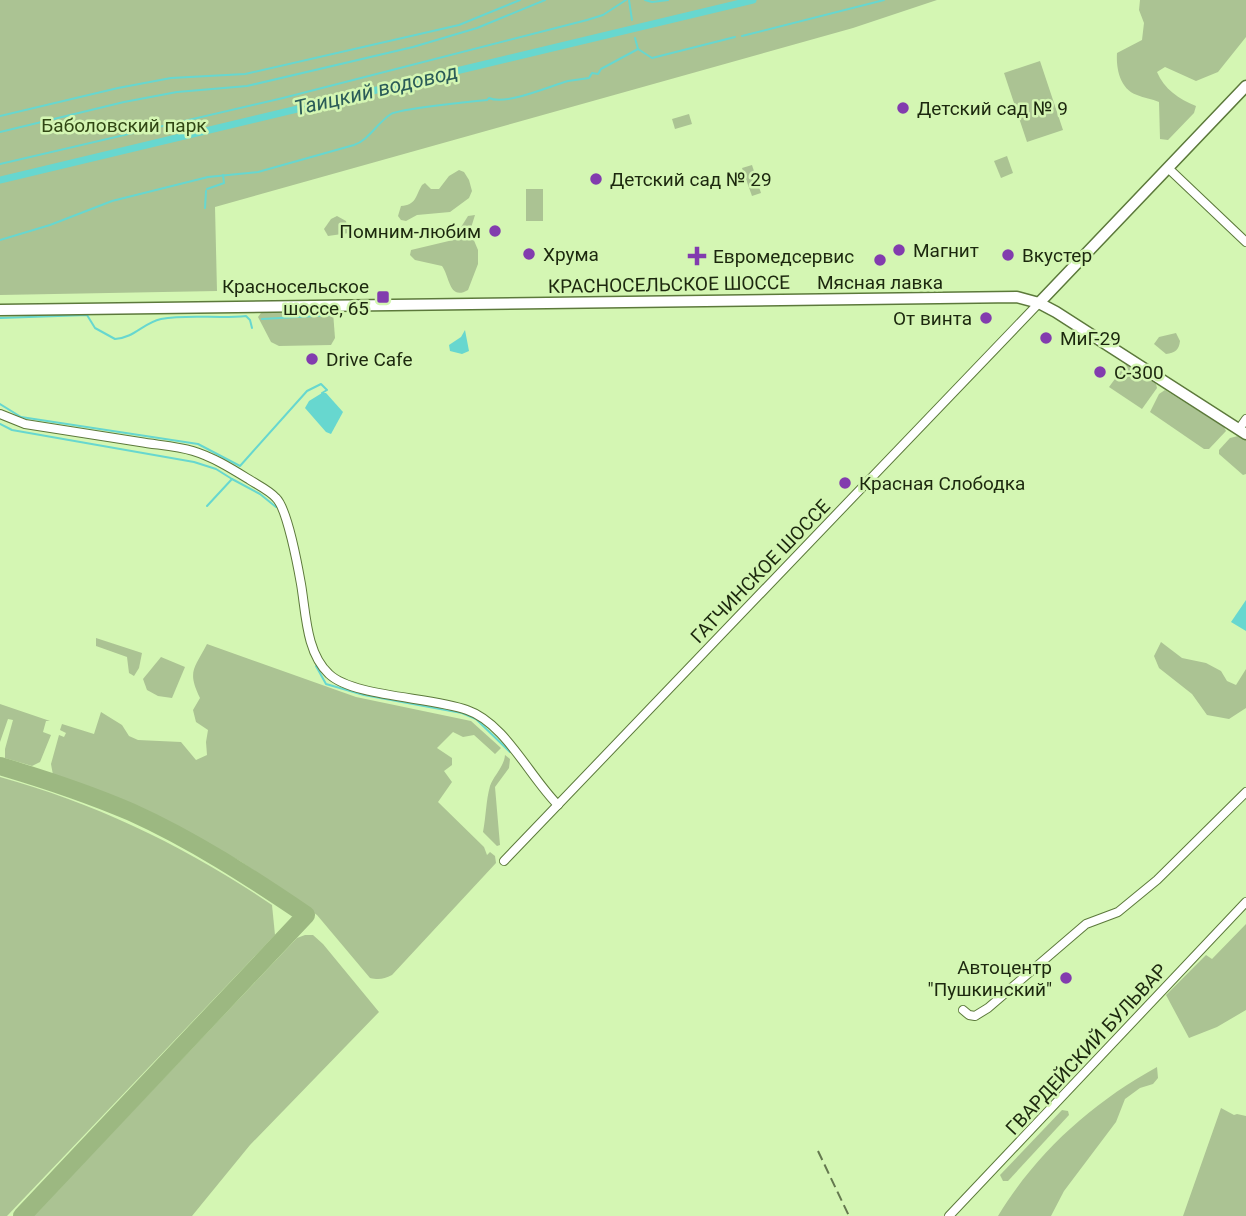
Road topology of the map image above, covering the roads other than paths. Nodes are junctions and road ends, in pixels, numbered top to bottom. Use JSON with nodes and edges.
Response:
{"nodes":[{"id":1,"x":1246,"y":86,"type":"edge"},
{"id":2,"x":1168,"y":168,"type":"junction"},
{"id":3,"x":1246,"y":242,"type":"edge"},
{"id":4,"x":1039,"y":303,"type":"junction"},
{"id":5,"x":0,"y":310,"type":"edge"},
{"id":6,"x":0,"y":414,"type":"edge"},
{"id":7,"x":1246,"y":419,"type":"edge"},
{"id":8,"x":1242,"y":431,"type":"edge"},
{"id":9,"x":1246,"y":792,"type":"edge"},
{"id":10,"x":558,"y":805,"type":"junction"},
{"id":11,"x":503,"y":861,"type":"dead end"},
{"id":12,"x":1246,"y":902,"type":"edge"},
{"id":13,"x":963,"y":1010,"type":"dead end"},
{"id":14,"x":949,"y":1216,"type":"edge"}],
"edges":[{"from":1,"to":2,"type":"main road"},
{"from":2,"to":3,"type":"street"},
{"from":2,"to":4,"type":"main road"},
{"from":4,"to":5,"type":"main road","name":"КРАСНОСЕЛЬСКОЕ ШОССЕ"},
{"from":4,"to":8,"type":"main road"},
{"from":4,"to":10,"type":"street","name":"ГАТЧИНСКОЕ ШОССЕ"},
{"from":6,"to":10,"type":"street"},
{"from":7,"to":8,"type":"street"},
{"from":9,"to":13,"type":"street"},
{"from":10,"to":11,"type":"street","name":"ГАТЧИНСКОЕ ШОССЕ"},
{"from":12,"to":14,"type":"street","name":"ГВАРДЕЙСКИЙ БУЛЬВАР"}]}
